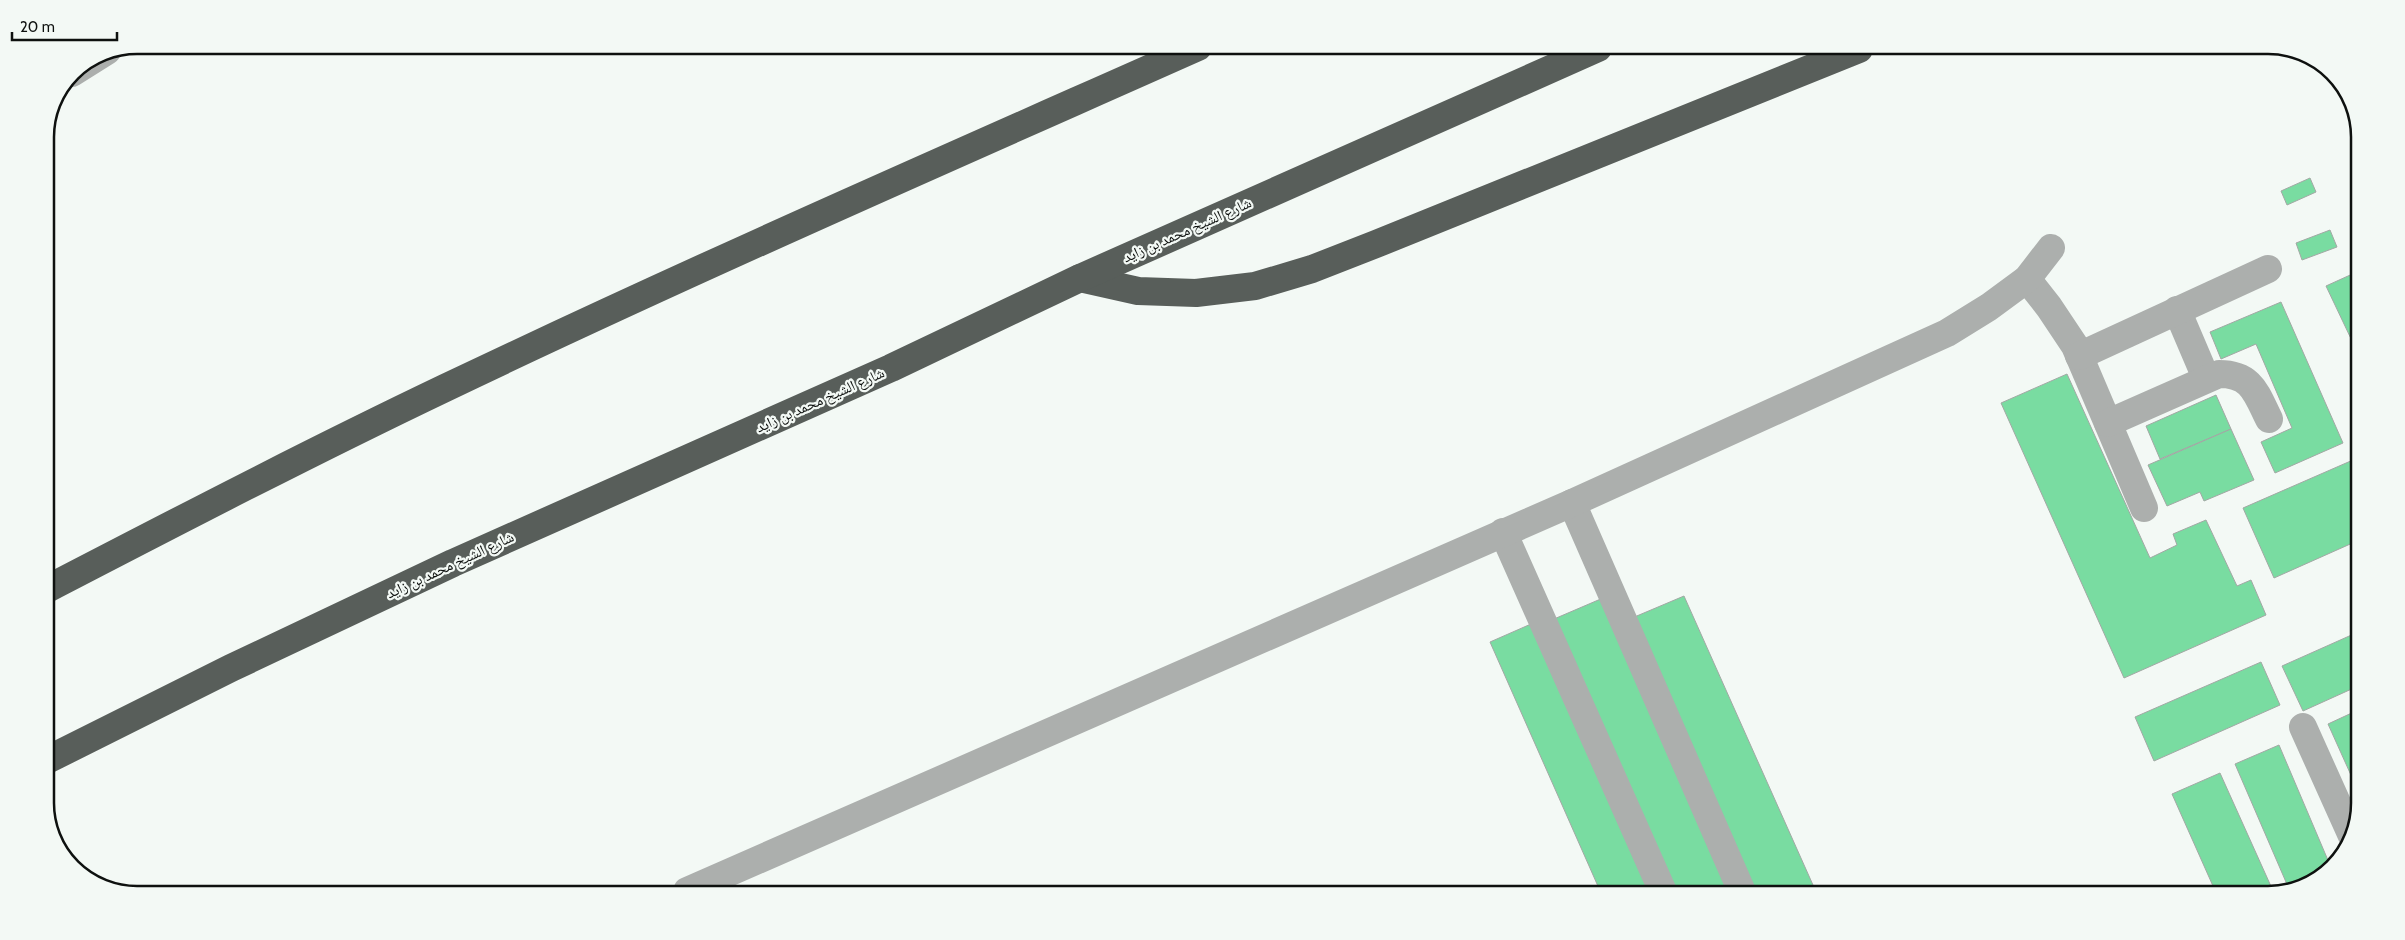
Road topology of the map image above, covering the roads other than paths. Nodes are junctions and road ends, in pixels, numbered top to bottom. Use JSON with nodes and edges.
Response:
{"nodes":[{"id":1,"x":1184,"y":54,"type":"edge"},
{"id":2,"x":1584,"y":54,"type":"edge"},
{"id":3,"x":1847,"y":54,"type":"edge"},
{"id":4,"x":2051,"y":248,"type":"dead end"},
{"id":5,"x":2268,"y":268,"type":"dead end"},
{"id":6,"x":1080,"y":278,"type":"junction"},
{"id":7,"x":2027,"y":279,"type":"junction"},
{"id":8,"x":2177,"y":310,"type":"junction"},
{"id":9,"x":2079,"y":356,"type":"junction"},
{"id":10,"x":2206,"y":378,"type":"junction"},
{"id":11,"x":2269,"y":419,"type":"dead end"},
{"id":12,"x":2108,"y":423,"type":"junction"},
{"id":13,"x":1572,"y":503,"type":"junction"},
{"id":14,"x":2144,"y":508,"type":"dead end"},
{"id":15,"x":1502,"y":532,"type":"junction"},
{"id":16,"x":54,"y":585,"type":"edge"},
{"id":17,"x":2303,"y":727,"type":"dead end"},
{"id":18,"x":54,"y":756,"type":"edge"},
{"id":19,"x":2348,"y":827,"type":"edge"},
{"id":20,"x":698,"y":886,"type":"edge"},
{"id":21,"x":1660,"y":886,"type":"edge"},
{"id":22,"x":1740,"y":886,"type":"edge"}],
"edges":[{"from":1,"to":16,"type":"highway"},
{"from":2,"to":6,"type":"highway","name":"شارع الشيخ محمد بن زايد"},
{"from":3,"to":6,"type":"highway"},
{"from":4,"to":7,"type":"street"},
{"from":5,"to":8,"type":"street"},
{"from":6,"to":18,"type":"highway","name":"شارع الشيخ محمد بن زايد"},
{"from":7,"to":9,"type":"street"},
{"from":7,"to":13,"type":"street"},
{"from":8,"to":9,"type":"street"},
{"from":8,"to":10,"type":"street"},
{"from":9,"to":12,"type":"street"},
{"from":10,"to":11,"type":"street"},
{"from":10,"to":12,"type":"street"},
{"from":12,"to":14,"type":"street"},
{"from":13,"to":15,"type":"street"},
{"from":13,"to":22,"type":"street"},
{"from":15,"to":20,"type":"street"},
{"from":15,"to":21,"type":"street"},
{"from":17,"to":19,"type":"street"}]}
